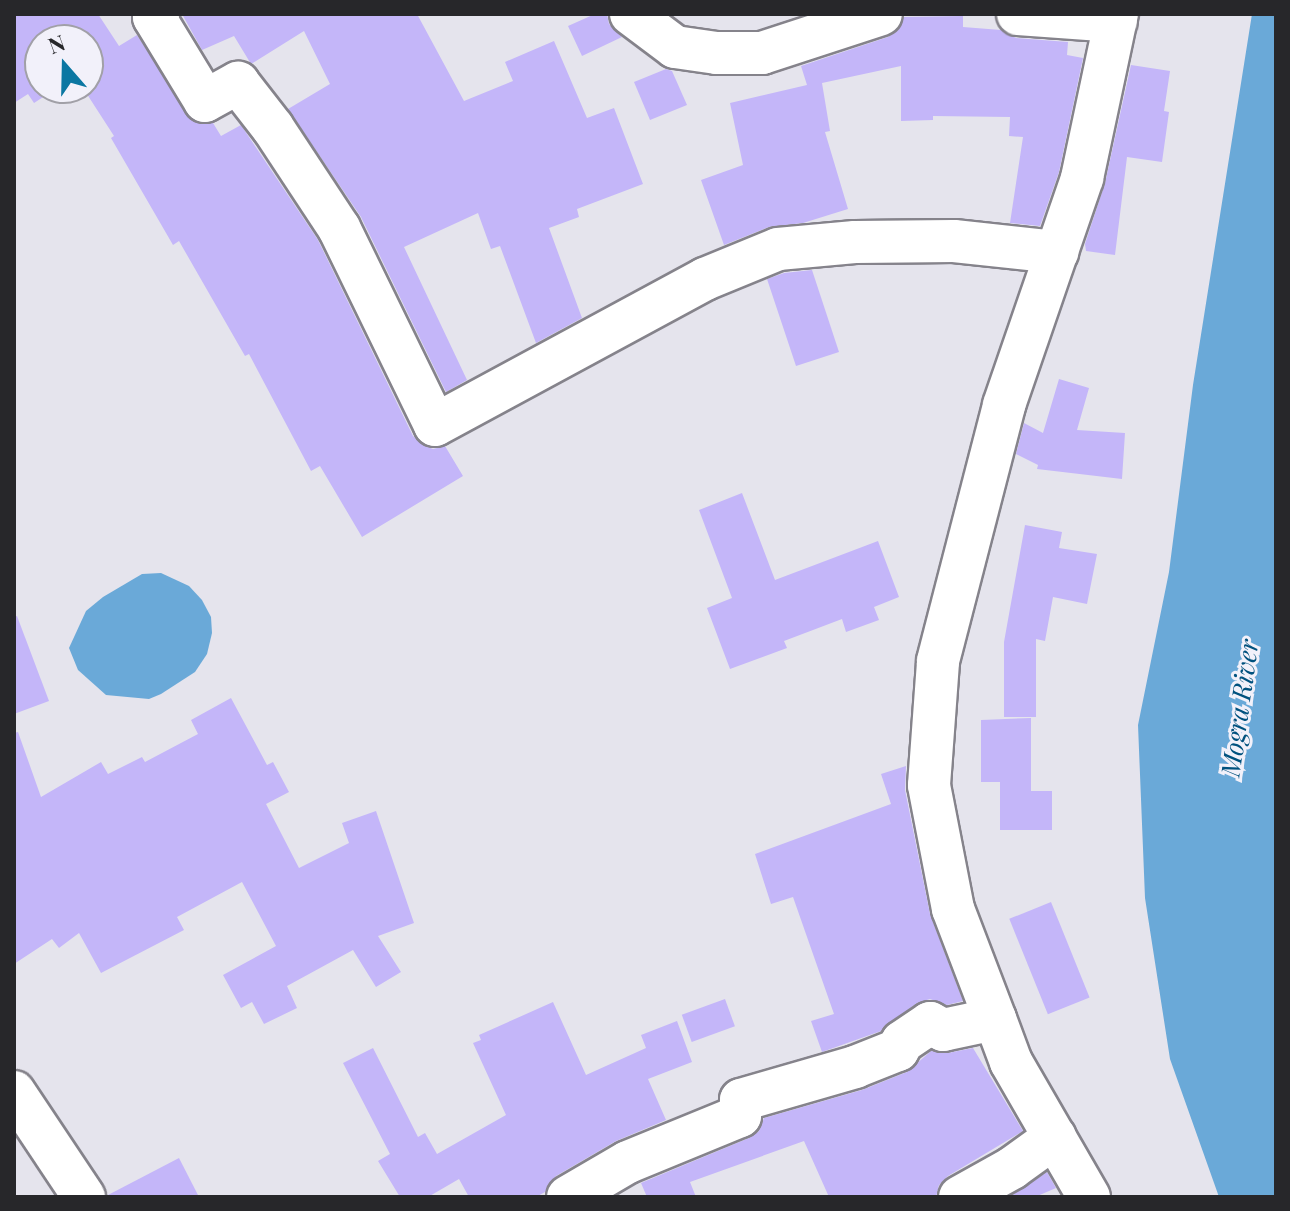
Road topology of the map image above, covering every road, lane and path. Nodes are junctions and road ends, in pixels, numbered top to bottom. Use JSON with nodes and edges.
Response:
{"nodes":[{"id":1,"x":158,"y":14,"type":"edge"},
{"id":2,"x":631,"y":14,"type":"edge"},
{"id":3,"x":881,"y":14,"type":"edge"},
{"id":4,"x":1018,"y":14,"type":"edge"},
{"id":5,"x":1117,"y":18,"type":"edge"},
{"id":6,"x":1057,"y":252,"type":"junction"},
{"id":7,"x":995,"y":1019,"type":"junction"},
{"id":8,"x":14,"y":1092,"type":"edge"},
{"id":9,"x":1055,"y":1137,"type":"junction"},
{"id":10,"x":84,"y":1197,"type":"edge"},
{"id":11,"x":568,"y":1197,"type":"edge"},
{"id":12,"x":960,"y":1197,"type":"edge"},
{"id":13,"x":1089,"y":1197,"type":"edge"}],
"edges":[{"from":1,"to":6,"type":"street"},
{"from":2,"to":3,"type":"street"},
{"from":4,"to":5,"type":"street"},
{"from":5,"to":6,"type":"street"},
{"from":6,"to":7,"type":"street"},
{"from":7,"to":9,"type":"street"},
{"from":7,"to":11,"type":"street"},
{"from":8,"to":10,"type":"street"},
{"from":9,"to":12,"type":"street"},
{"from":9,"to":13,"type":"street"}]}
